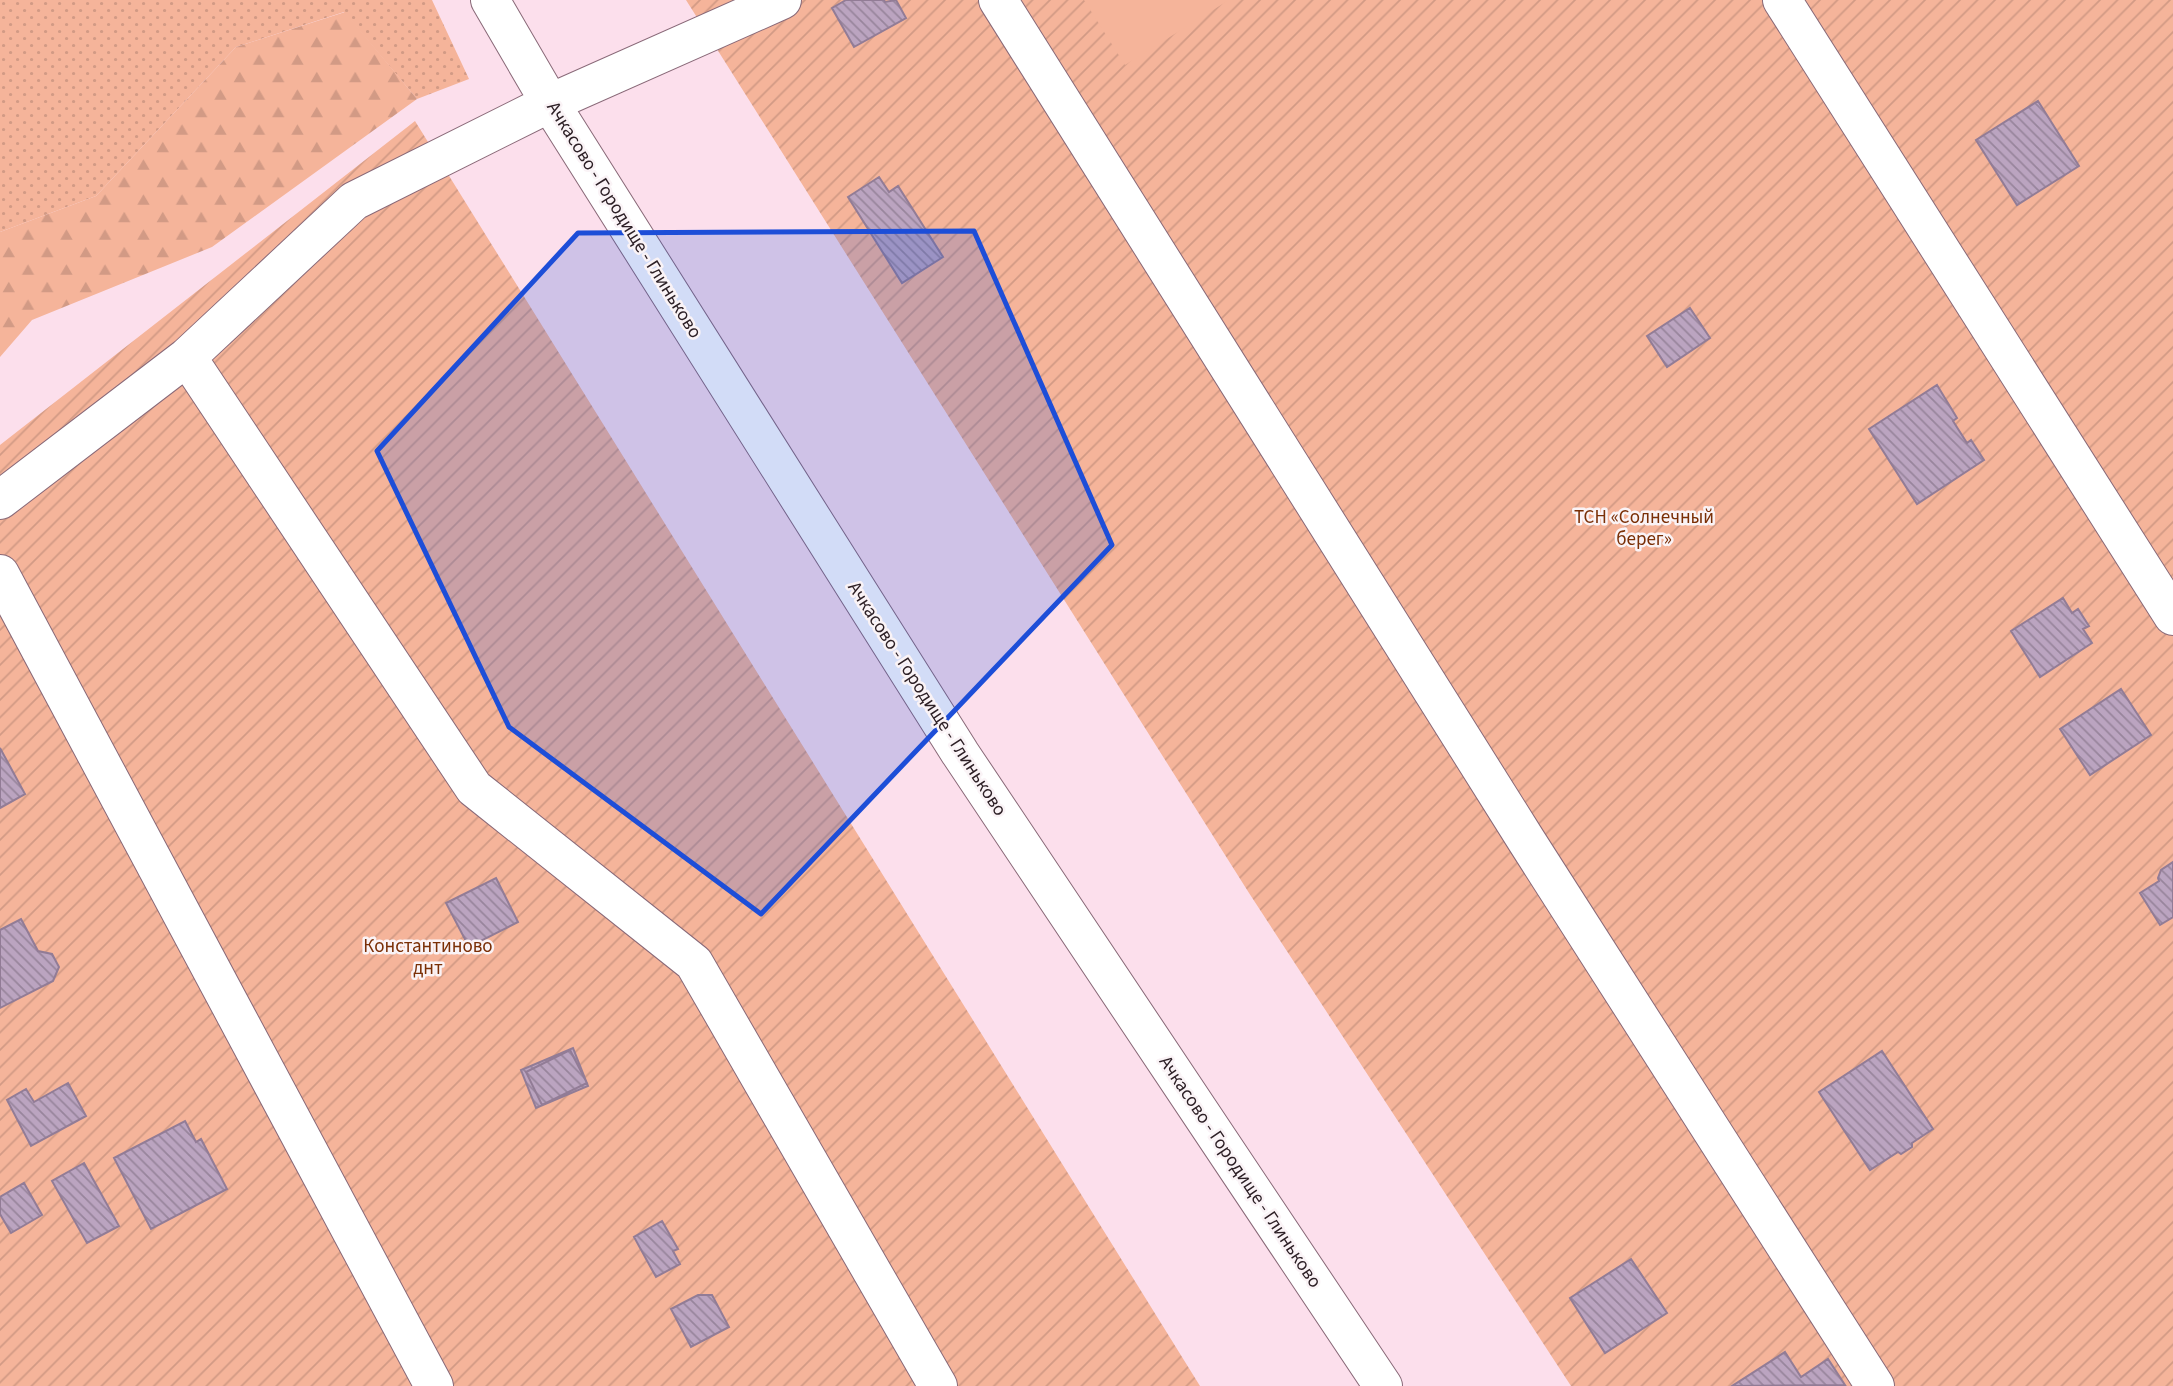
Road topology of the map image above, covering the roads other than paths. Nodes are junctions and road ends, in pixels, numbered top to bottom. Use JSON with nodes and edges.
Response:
{"nodes":[{"id":1,"x":490,"y":0,"type":"edge"},
{"id":2,"x":782,"y":0,"type":"edge"},
{"id":3,"x":998,"y":0,"type":"edge"},
{"id":4,"x":1782,"y":0,"type":"edge"},
{"id":5,"x":550,"y":103,"type":"junction"},
{"id":6,"x":187,"y":357,"type":"junction"},
{"id":7,"x":0,"y":500,"type":"edge"},
{"id":8,"x":0,"y":574,"type":"edge"},
{"id":9,"x":2173,"y":616,"type":"edge"},
{"id":10,"x":434,"y":1386,"type":"edge"},
{"id":11,"x":938,"y":1386,"type":"edge"},
{"id":12,"x":1383,"y":1386,"type":"edge"},
{"id":13,"x":1875,"y":1386,"type":"edge"}],
"edges":[{"from":1,"to":5,"type":"street","name":"Ачкасово - Городище - Глиньково"},
{"from":2,"to":5,"type":"street"},
{"from":3,"to":13,"type":"street"},
{"from":4,"to":9,"type":"street"},
{"from":5,"to":6,"type":"street"},
{"from":5,"to":12,"type":"street","name":"Ачкасово - Городище - Глиньково"},
{"from":6,"to":7,"type":"street"},
{"from":6,"to":11,"type":"street"},
{"from":8,"to":10,"type":"street"}]}
